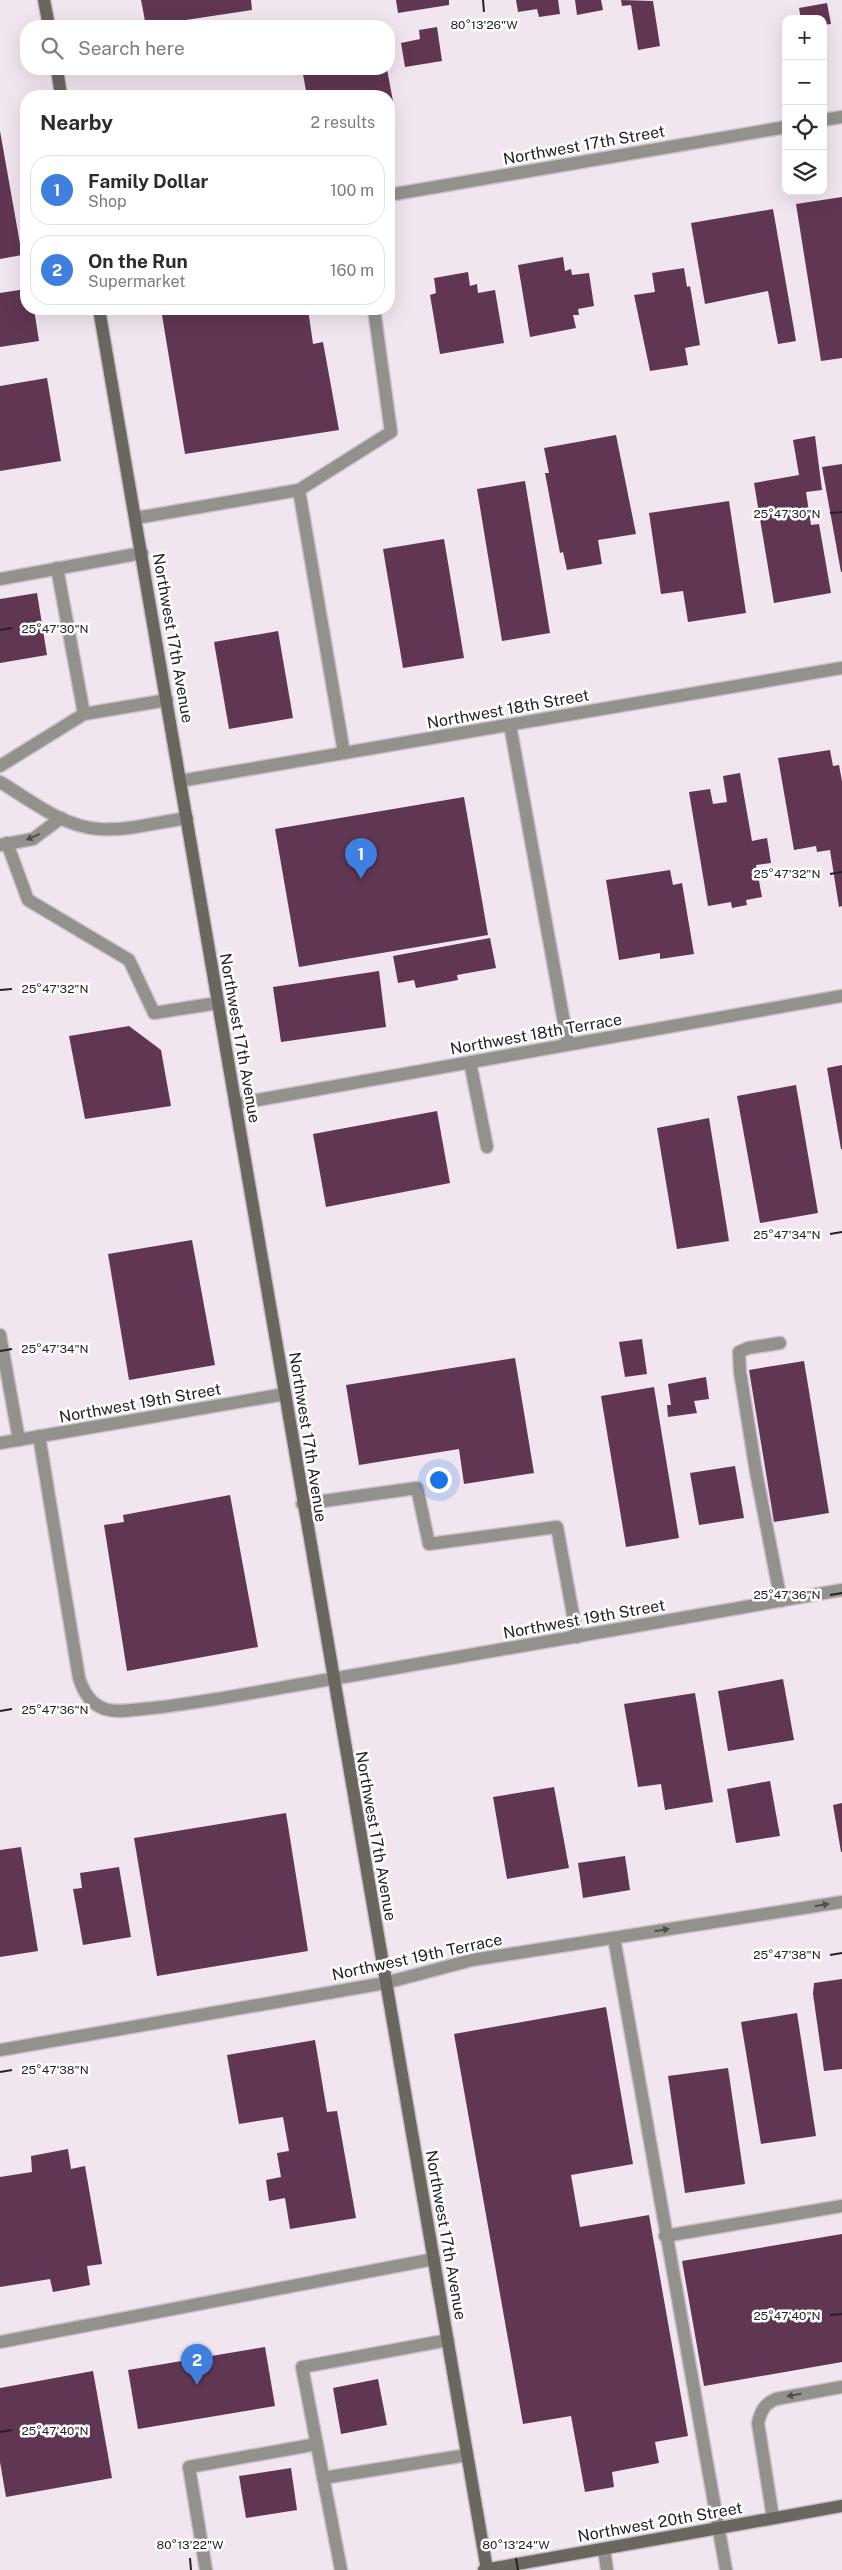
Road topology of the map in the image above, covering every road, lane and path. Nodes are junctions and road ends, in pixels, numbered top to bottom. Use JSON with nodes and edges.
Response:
{"nodes":[{"id":1,"x":44,"y":0,"type":"edge"},
{"id":2,"x":48,"y":20,"type":"edge"},
{"id":3,"x":58,"y":75,"type":"edge"},
{"id":4,"x":61,"y":90,"type":"edge"},
{"id":5,"x":842,"y":117,"type":"edge"},
{"id":6,"x":827,"y":119,"type":"edge"},
{"id":7,"x":782,"y":128,"type":"edge"},
{"id":8,"x":395,"y":194,"type":"edge"},
{"id":9,"x":100,"y":315,"type":"edge"},
{"id":10,"x":375,"y":315,"type":"edge"},
{"id":11,"x":299,"y":490,"type":"junction"},
{"id":12,"x":136,"y":518,"type":"junction"},
{"id":13,"x":142,"y":553,"type":"junction"},
{"id":14,"x":57,"y":568,"type":"junction"},
{"id":15,"x":0,"y":579,"type":"edge"},
{"id":16,"x":842,"y":668,"type":"edge"},
{"id":17,"x":167,"y":700,"type":"junction"},
{"id":18,"x":84,"y":714,"type":"junction"},
{"id":19,"x":510,"y":725,"type":"junction"},
{"id":20,"x":344,"y":753,"type":"junction"},
{"id":21,"x":0,"y":766,"type":"edge"},
{"id":22,"x":180,"y":781,"type":"junction"},
{"id":23,"x":0,"y":782,"type":"edge"},
{"id":24,"x":61,"y":818,"type":"junction"},
{"id":25,"x":187,"y":818,"type":"junction"},
{"id":26,"x":4,"y":844,"type":"edge"},
{"id":27,"x":842,"y":996,"type":"edge"},
{"id":28,"x":218,"y":1003,"type":"junction"},
{"id":29,"x":568,"y":1044,"type":"junction"},
{"id":30,"x":470,"y":1062,"type":"junction"},
{"id":31,"x":235,"y":1104,"type":"junction"},
{"id":32,"x":487,"y":1147,"type":"dead end"},
{"id":33,"x":0,"y":1335,"type":"edge"},
{"id":34,"x":780,"y":1343,"type":"dead end"},
{"id":35,"x":285,"y":1394,"type":"junction"},
{"id":36,"x":39,"y":1436,"type":"junction"},
{"id":37,"x":19,"y":1440,"type":"junction"},
{"id":38,"x":0,"y":1443,"type":"edge"},
{"id":39,"x":302,"y":1504,"type":"junction"},
{"id":40,"x":842,"y":1590,"type":"edge"},
{"id":41,"x":781,"y":1601,"type":"junction"},
{"id":42,"x":577,"y":1637,"type":"junction"},
{"id":43,"x":332,"y":1679,"type":"junction"},
{"id":44,"x":842,"y":1902,"type":"edge"},
{"id":45,"x":614,"y":1938,"type":"junction"},
{"id":46,"x":385,"y":1982,"type":"junction"},
{"id":47,"x":0,"y":2050,"type":"edge"},
{"id":48,"x":842,"y":2206,"type":"edge"},
{"id":49,"x":665,"y":2236,"type":"junction"},
{"id":50,"x":434,"y":2258,"type":"junction"},
{"id":51,"x":448,"y":2340,"type":"junction"},
{"id":52,"x":0,"y":2342,"type":"edge"},
{"id":53,"x":842,"y":2386,"type":"edge"},
{"id":54,"x":316,"y":2444,"type":"junction"},
{"id":55,"x":467,"y":2455,"type":"junction"},
{"id":56,"x":323,"y":2478,"type":"junction"},
{"id":57,"x":842,"y":2506,"type":"edge"},
{"id":58,"x":773,"y":2518,"type":"junction"},
{"id":59,"x":718,"y":2529,"type":"junction"},
{"id":60,"x":604,"y":2549,"type":"junction"},
{"id":61,"x":206,"y":2570,"type":"edge"},
{"id":62,"x":341,"y":2570,"type":"edge"},
{"id":63,"x":486,"y":2570,"type":"edge"},
{"id":64,"x":607,"y":2570,"type":"edge"},
{"id":65,"x":726,"y":2570,"type":"edge"}],
"edges":[{"from":1,"to":2,"type":"main road"},
{"from":3,"to":4,"type":"main road"},
{"from":5,"to":6,"type":"street"},
{"from":7,"to":8,"type":"street","name":"Northwest 17th Street"},
{"from":9,"to":12,"type":"main road","name":"Northwest 17th Avenue"},
{"from":10,"to":11,"type":"street"},
{"from":11,"to":12,"type":"street"},
{"from":11,"to":20,"type":"street"},
{"from":12,"to":13,"type":"main road","name":"Northwest 17th Avenue"},
{"from":13,"to":14,"type":"street"},
{"from":13,"to":17,"type":"main road","name":"Northwest 17th Avenue"},
{"from":14,"to":15,"type":"street"},
{"from":14,"to":18,"type":"street"},
{"from":16,"to":19,"type":"street","name":"Northwest 18th Street"},
{"from":17,"to":18,"type":"street"},
{"from":17,"to":22,"type":"main road","name":"Northwest 17th Avenue"},
{"from":18,"to":21,"type":"street"},
{"from":19,"to":20,"type":"street","name":"Northwest 18th Street"},
{"from":19,"to":29,"type":"street"},
{"from":20,"to":22,"type":"street","name":"Northwest 18th Street"},
{"from":22,"to":25,"type":"main road","name":"Northwest 17th Avenue"},
{"from":23,"to":24,"type":"street"},
{"from":24,"to":25,"type":"street"},
{"from":24,"to":26,"type":"street","one_way":true},
{"from":25,"to":28,"type":"main road","name":"Northwest 17th Avenue"},
{"from":26,"to":28,"type":"street"},
{"from":27,"to":29,"type":"street","name":"Northwest 18th Terrace"},
{"from":28,"to":31,"type":"main road","name":"Northwest 17th Avenue"},
{"from":29,"to":30,"type":"street","name":"Northwest 18th Terrace"},
{"from":30,"to":31,"type":"street","name":"Northwest 18th Terrace"},
{"from":30,"to":32,"type":"street"},
{"from":31,"to":35,"type":"main road","name":"Northwest 17th Avenue"},
{"from":33,"to":37,"type":"street"},
{"from":34,"to":41,"type":"street"},
{"from":35,"to":36,"type":"street","name":"Northwest 19th Street"},
{"from":35,"to":39,"type":"main road","name":"Northwest 17th Avenue"},
{"from":36,"to":37,"type":"street","name":"Northwest 19th Street"},
{"from":36,"to":43,"type":"street","name":"Northwest 19th Street"},
{"from":37,"to":38,"type":"street","name":"Northwest 19th Street"},
{"from":39,"to":42,"type":"street"},
{"from":39,"to":43,"type":"main road","name":"Northwest 17th Avenue"},
{"from":40,"to":41,"type":"street","name":"Northwest 19th Street"},
{"from":41,"to":42,"type":"street","name":"Northwest 19th Street"},
{"from":42,"to":43,"type":"street","name":"Northwest 19th Street"},
{"from":43,"to":46,"type":"main road","name":"Northwest 17th Avenue"},
{"from":45,"to":44,"type":"street","name":"Northwest 19th Terrace","one_way":true},
{"from":45,"to":46,"type":"street","name":"Northwest 19th Terrace"},
{"from":45,"to":49,"type":"street"},
{"from":46,"to":47,"type":"street","name":"Northwest 19th Terrace"},
{"from":46,"to":50,"type":"main road","name":"Northwest 17th Avenue"},
{"from":48,"to":49,"type":"street"},
{"from":49,"to":59,"type":"street"},
{"from":50,"to":51,"type":"main road","name":"Northwest 17th Avenue"},
{"from":50,"to":52,"type":"street"},
{"from":51,"to":54,"type":"street"},
{"from":51,"to":55,"type":"main road","name":"Northwest 17th Avenue"},
{"from":53,"to":58,"type":"street","one_way":true},
{"from":54,"to":56,"type":"street"},
{"from":54,"to":61,"type":"street"},
{"from":55,"to":56,"type":"street"},
{"from":55,"to":63,"type":"main road","name":"Northwest 17th Avenue"},
{"from":56,"to":62,"type":"street"},
{"from":57,"to":58,"type":"main road","name":"Northwest 20th Street"},
{"from":58,"to":59,"type":"main road","name":"Northwest 20th Street"},
{"from":59,"to":60,"type":"main road","name":"Northwest 20th Street"},
{"from":59,"to":65,"type":"street"},
{"from":60,"to":63,"type":"main road","name":"Northwest 20th Street"},
{"from":60,"to":64,"type":"street"}]}
